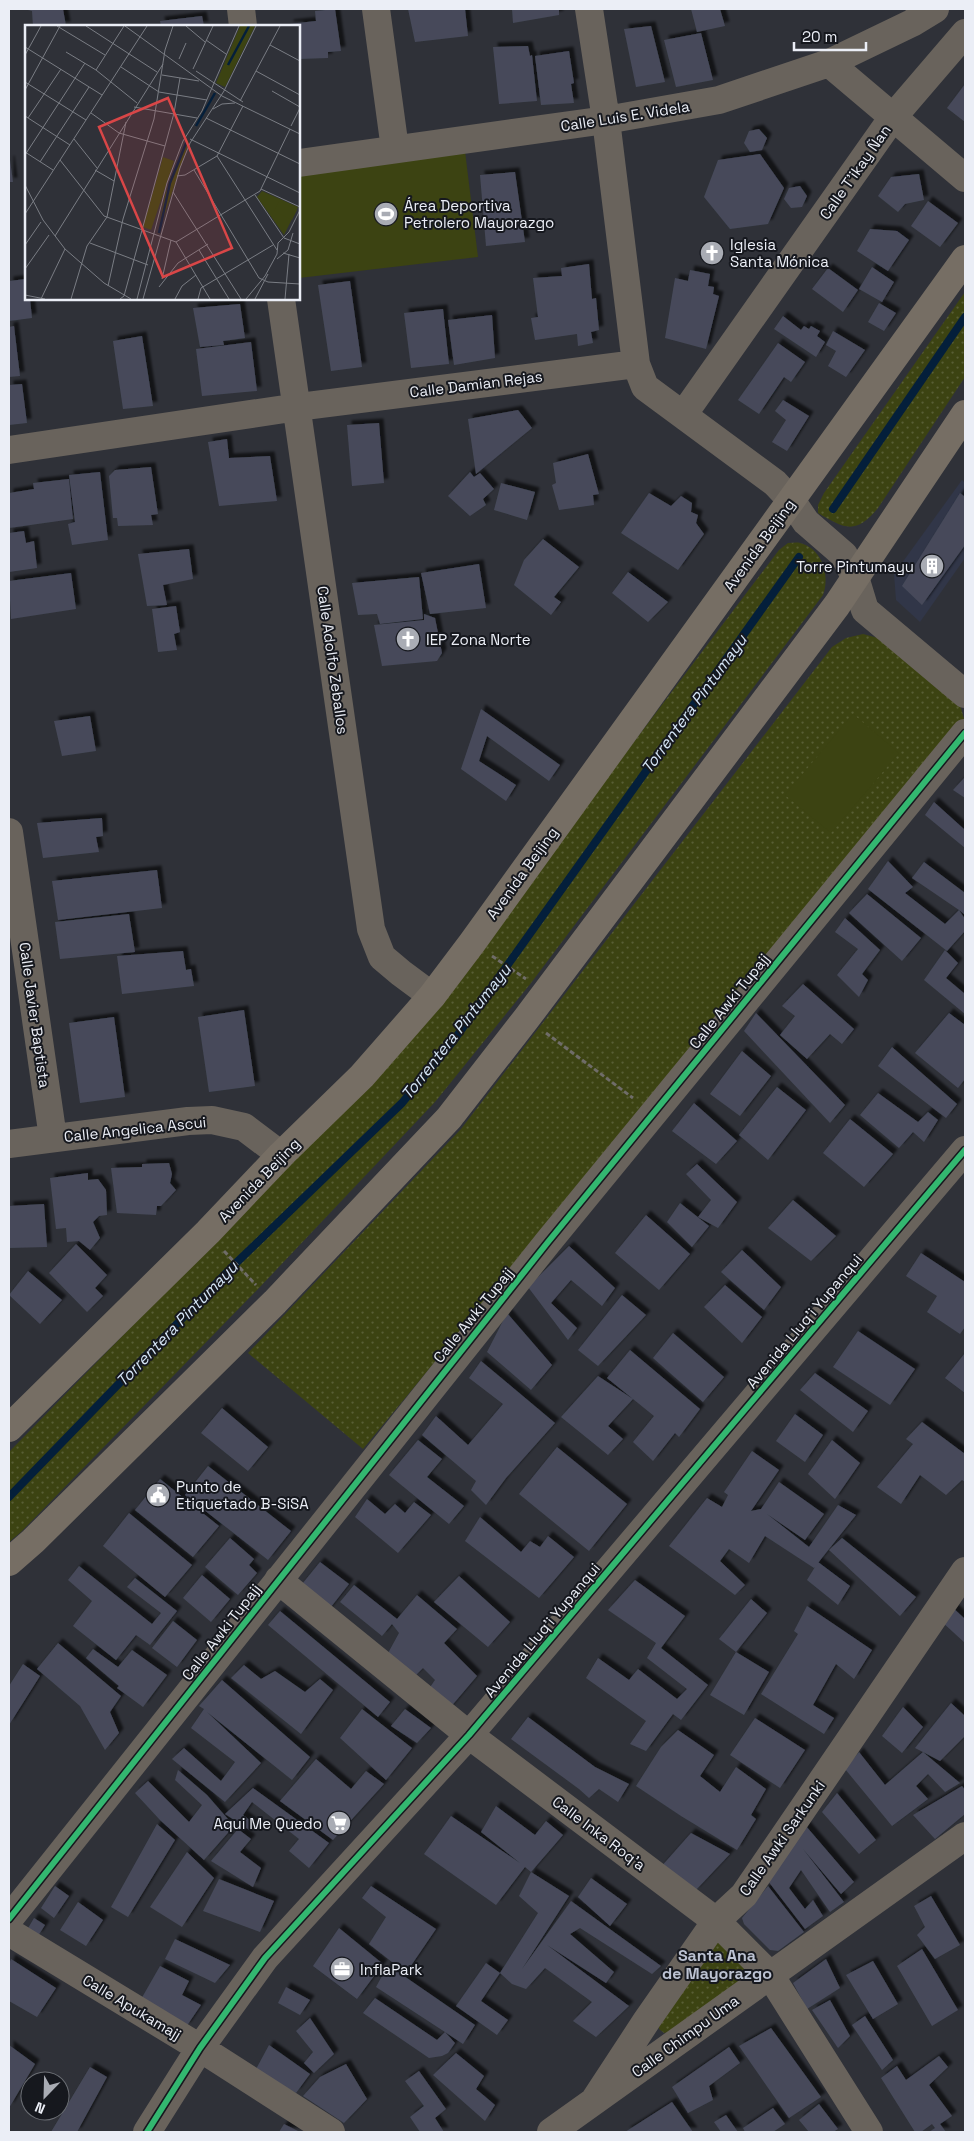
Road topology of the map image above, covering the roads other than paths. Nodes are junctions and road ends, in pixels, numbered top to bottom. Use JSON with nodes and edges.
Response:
{"nodes":[{"id":1,"x":241,"y":9,"type":"edge"},
{"id":2,"x":376,"y":9,"type":"edge"},
{"id":3,"x":589,"y":9,"type":"edge"},
{"id":4,"x":935,"y":9,"type":"edge"},
{"id":5,"x":243,"y":25,"type":"edge"},
{"id":6,"x":965,"y":33,"type":"edge"},
{"id":7,"x":829,"y":63,"type":"junction"},
{"id":8,"x":893,"y":117,"type":"junction"},
{"id":9,"x":606,"y":120,"type":"junction"},
{"id":10,"x":395,"y":149,"type":"junction"},
{"id":11,"x":300,"y":163,"type":"edge"},
{"id":12,"x":965,"y":178,"type":"edge"},
{"id":13,"x":965,"y":259,"type":"edge"},
{"id":14,"x":281,"y":300,"type":"edge"},
{"id":15,"x":636,"y":364,"type":"junction"},
{"id":16,"x":298,"y":407,"type":"junction"},
{"id":17,"x":965,"y":414,"type":"edge"},
{"id":18,"x":683,"y":415,"type":"junction"},
{"id":19,"x":9,"y":450,"type":"edge"},
{"id":20,"x":791,"y":500,"type":"junction"},
{"id":21,"x":855,"y":577,"type":"junction"},
{"id":22,"x":965,"y":694,"type":"edge"},
{"id":23,"x":965,"y":733,"type":"edge"},
{"id":24,"x":9,"y":832,"type":"edge"},
{"id":25,"x":432,"y":996,"type":"junction"},
{"id":26,"x":53,"y":1138,"type":"junction"},
{"id":27,"x":9,"y":1144,"type":"edge"},
{"id":28,"x":965,"y":1150,"type":"edge"},
{"id":29,"x":281,"y":1155,"type":"junction"},
{"id":30,"x":9,"y":1428,"type":"edge"},
{"id":31,"x":9,"y":1562,"type":"edge"},
{"id":32,"x":965,"y":1571,"type":"edge"},
{"id":33,"x":278,"y":1580,"type":"junction"},
{"id":34,"x":469,"y":1735,"type":"junction"},
{"id":35,"x":965,"y":1836,"type":"edge"},
{"id":36,"x":9,"y":1919,"type":"edge"},
{"id":37,"x":716,"y":1921,"type":"junction"},
{"id":38,"x":9,"y":1932,"type":"edge"},
{"id":39,"x":770,"y":1975,"type":"junction"},
{"id":40,"x":647,"y":2020,"type":"junction"},
{"id":41,"x":674,"y":2043,"type":"junction"},
{"id":42,"x":200,"y":2048,"type":"junction"},
{"id":43,"x":594,"y":2101,"type":"junction"},
{"id":44,"x":147,"y":2132,"type":"edge"},
{"id":45,"x":331,"y":2132,"type":"edge"},
{"id":46,"x":551,"y":2132,"type":"edge"},
{"id":47,"x":870,"y":2132,"type":"edge"}],
"edges":[{"from":1,"to":5,"type":"street"},
{"from":2,"to":10,"type":"street"},
{"from":3,"to":9,"type":"street"},
{"from":4,"to":7,"type":"street","name":"Calle Luis E. Videla"},
{"from":6,"to":8,"type":"street","name":"Calle T'ikay Ñan"},
{"from":7,"to":8,"type":"street"},
{"from":7,"to":9,"type":"street","name":"Calle Luis E. Videla"},
{"from":8,"to":12,"type":"street"},
{"from":8,"to":18,"type":"street","name":"Calle T'ikay Ñan"},
{"from":9,"to":10,"type":"street","name":"Calle Luis E. Videla"},
{"from":9,"to":15,"type":"street"},
{"from":10,"to":11,"type":"street","name":"Calle Luis E. Videla"},
{"from":13,"to":20,"type":"main road","name":"Avenida Beijing"},
{"from":14,"to":16,"type":"street","name":"Calle Adolfo Zeballos"},
{"from":15,"to":16,"type":"street","name":"Calle Damian Rejas"},
{"from":15,"to":18,"type":"street"},
{"from":16,"to":19,"type":"street","name":"Calle Damian Rejas"},
{"from":16,"to":25,"type":"street","name":"Calle Adolfo Zeballos"},
{"from":17,"to":21,"type":"main road"},
{"from":18,"to":20,"type":"street"},
{"from":20,"to":21,"type":"street"},
{"from":20,"to":25,"type":"main road","name":"Avenida Beijing"},
{"from":21,"to":22,"type":"street"},
{"from":21,"to":31,"type":"main road"},
{"from":23,"to":33,"type":"street","name":"Calle Awki Tupajj"},
{"from":24,"to":26,"type":"street","name":"Calle Javier Baptista"},
{"from":25,"to":29,"type":"main road","name":"Avenida Beijing"},
{"from":26,"to":27,"type":"street","name":"Calle Angelica Ascui"},
{"from":26,"to":29,"type":"street","name":"Calle Angelica Ascui"},
{"from":28,"to":34,"type":"street","name":"Avenida Lluq'i Yupanqui"},
{"from":29,"to":30,"type":"main road","name":"Avenida Beijing"},
{"from":32,"to":37,"type":"street","name":"Calle Awki Sarkunki"},
{"from":33,"to":34,"type":"street","name":"Calle Inka Roq'a"},
{"from":33,"to":36,"type":"street","name":"Calle Awki Tupajj"},
{"from":34,"to":37,"type":"street","name":"Calle Inka Roq'a"},
{"from":34,"to":42,"type":"street","name":"Avenida Lluq'i Yupanqui"},
{"from":35,"to":39,"type":"street","name":"Calle Chimpu Uma"},
{"from":37,"to":39,"type":"street","name":"Calle Inka Roq'a"},
{"from":37,"to":40,"type":"street","name":"Calle Awki Sarkunki"},
{"from":38,"to":42,"type":"street","name":"Calle Apukamajj"},
{"from":39,"to":41,"type":"street","name":"Calle Chimpu Uma"},
{"from":39,"to":47,"type":"street","name":"Calle Inka Roq'a"},
{"from":40,"to":41,"type":"street"},
{"from":40,"to":43,"type":"street","name":"Calle Awki Sarkunki"},
{"from":41,"to":43,"type":"street","name":"Calle Chimpu Uma"},
{"from":42,"to":44,"type":"street","name":"Avenida Lluq'i Yupanqui"},
{"from":42,"to":45,"type":"street","name":"Calle Apukamajj"},
{"from":43,"to":46,"type":"street","name":"Calle Chimpu Uma"}]}
